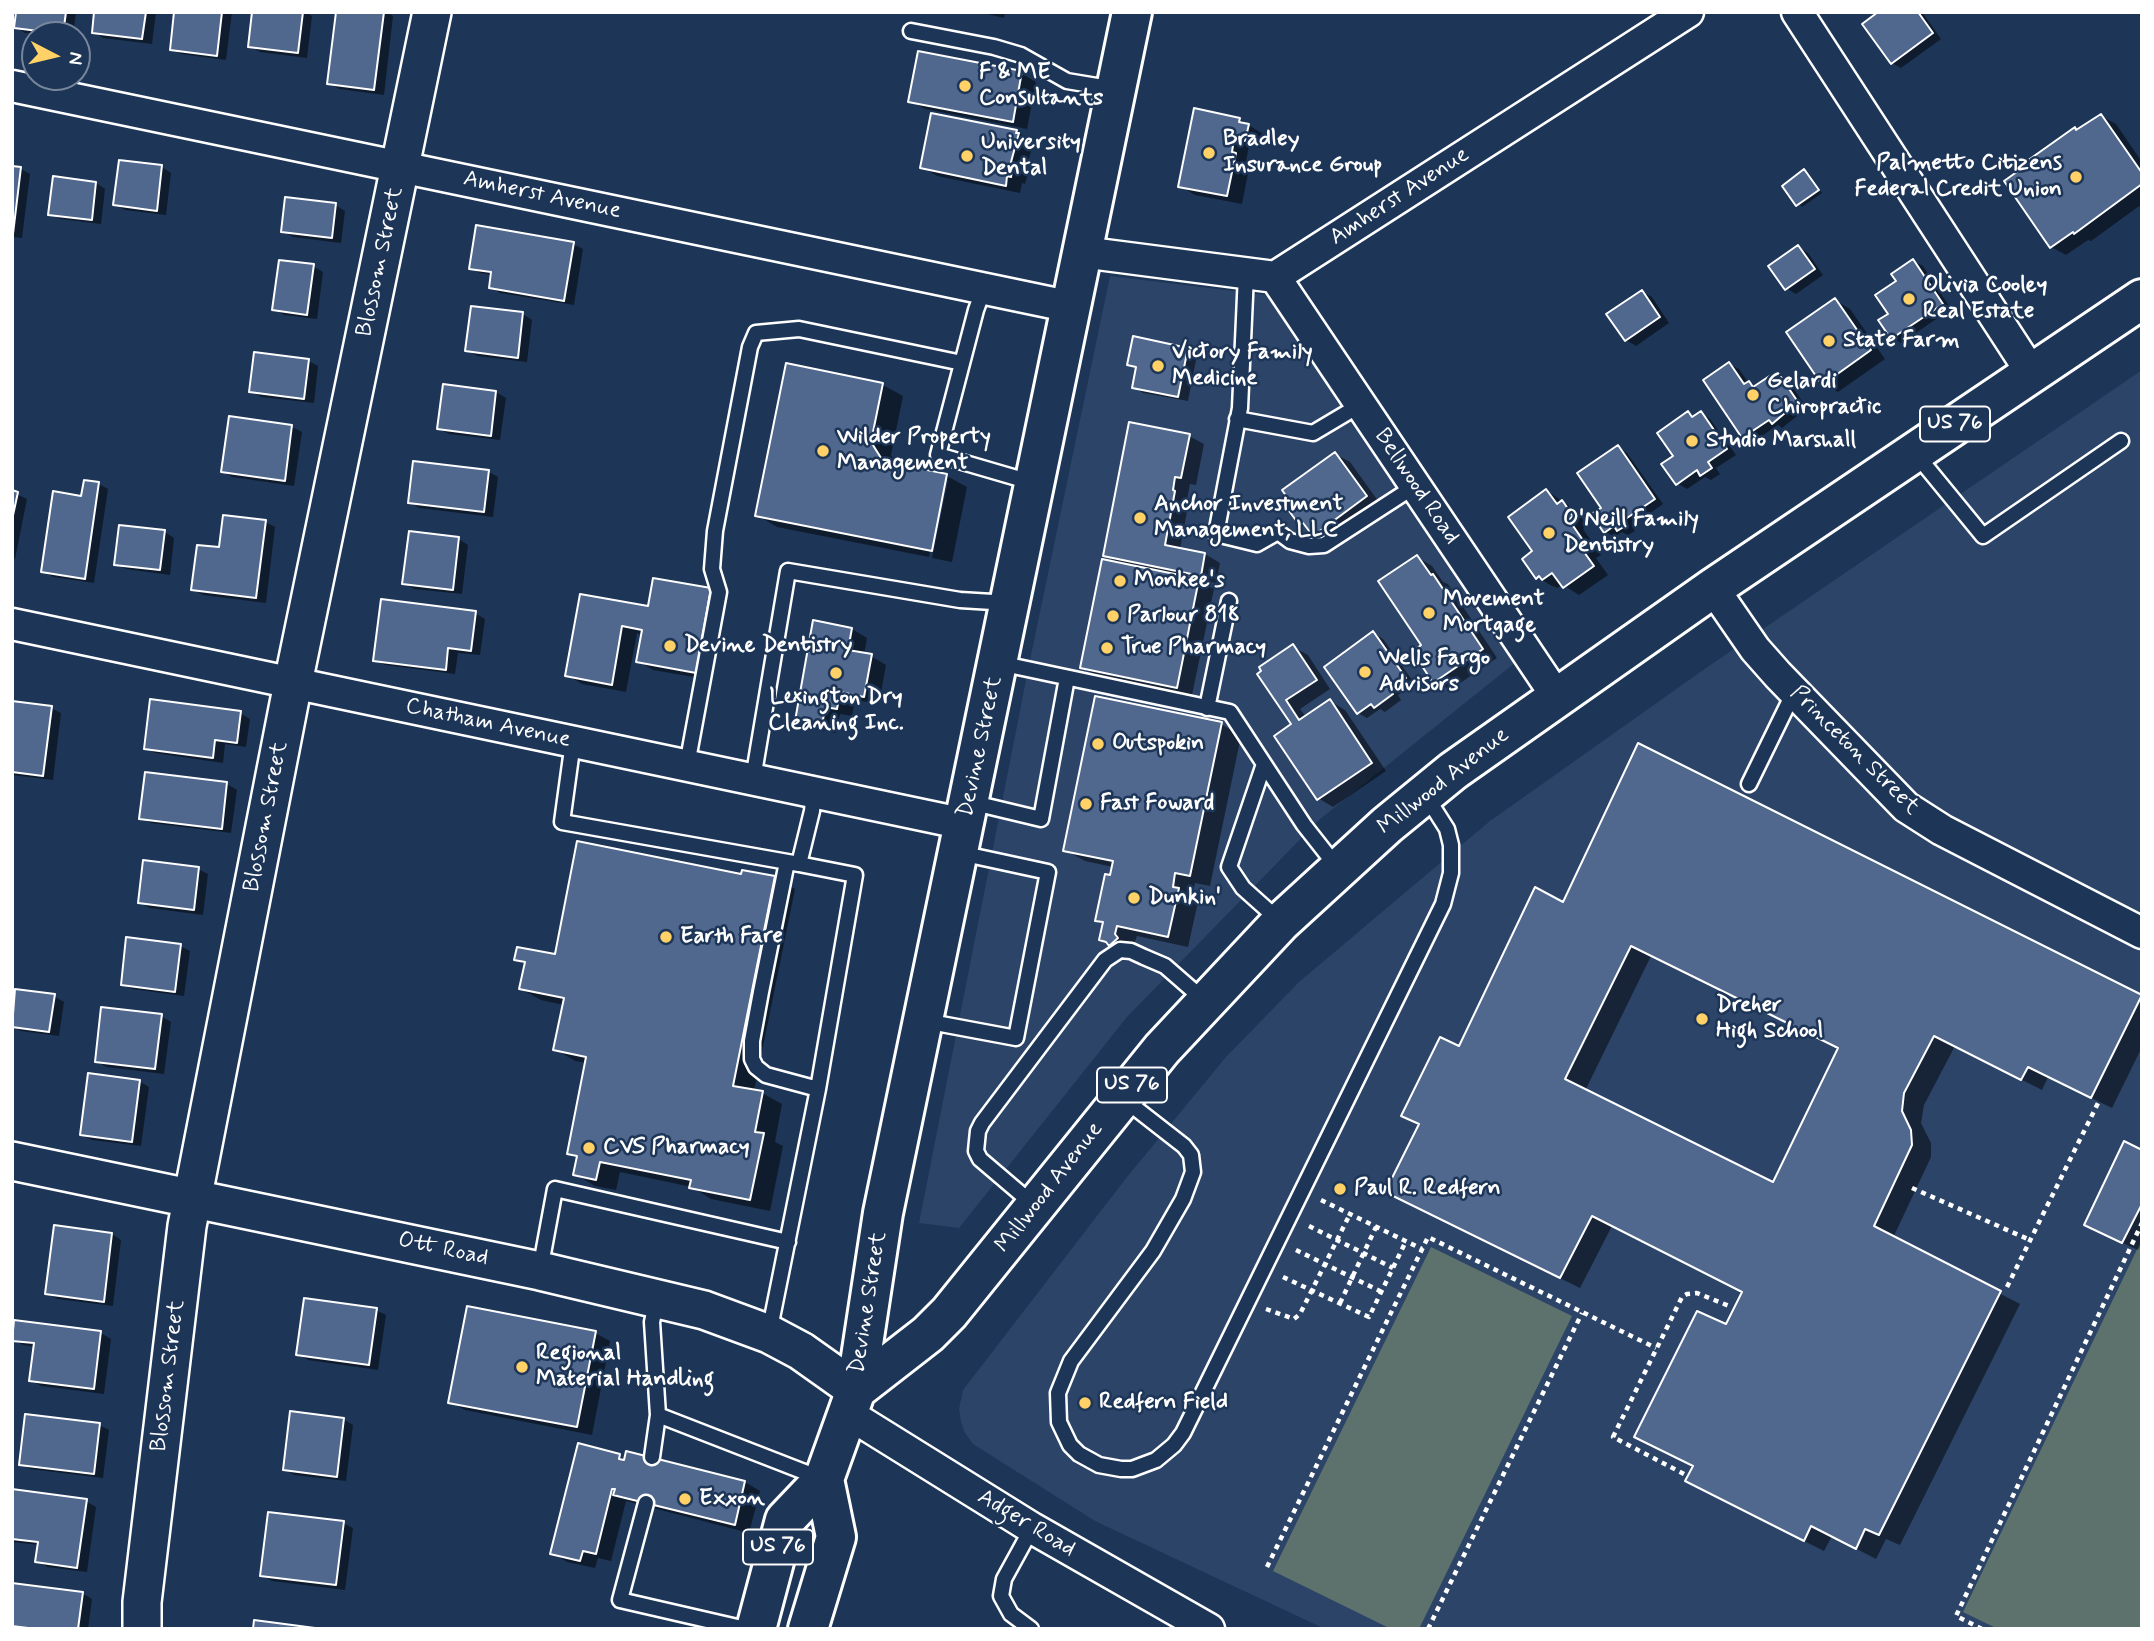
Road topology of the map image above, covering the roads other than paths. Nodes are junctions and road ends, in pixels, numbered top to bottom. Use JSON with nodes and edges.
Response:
{"nodes":[{"id":1,"x":432,"y":12,"type":"edge"},
{"id":2,"x":1132,"y":12,"type":"edge"},
{"id":3,"x":1688,"y":12,"type":"edge"},
{"id":4,"x":1797,"y":12,"type":"edge"},
{"id":5,"x":911,"y":31,"type":"dead end"},
{"id":6,"x":12,"y":86,"type":"edge"},
{"id":7,"x":1116,"y":90,"type":"junction"},
{"id":8,"x":400,"y":166,"type":"junction"},
{"id":9,"x":1083,"y":252,"type":"junction"},
{"id":10,"x":1261,"y":276,"type":"junction"},
{"id":11,"x":984,"y":288,"type":"junction"},
{"id":12,"x":2142,"y":299,"type":"edge"},
{"id":13,"x":1072,"y":307,"type":"junction"},
{"id":14,"x":962,"y":363,"type":"junction"},
{"id":15,"x":2031,"y":372,"type":"junction"},
{"id":16,"x":1360,"y":405,"type":"junction"},
{"id":17,"x":1237,"y":419,"type":"junction"},
{"id":18,"x":2122,"y":441,"type":"dead end"},
{"id":19,"x":1914,"y":452,"type":"junction"},
{"id":20,"x":1035,"y":483,"type":"junction"},
{"id":21,"x":1415,"y":486,"type":"junction"},
{"id":22,"x":1713,"y":588,"type":"junction"},
{"id":23,"x":1229,"y":601,"type":"dead end"},
{"id":24,"x":1011,"y":603,"type":"junction"},
{"id":25,"x":12,"y":624,"type":"edge"},
{"id":26,"x":998,"y":663,"type":"junction"},
{"id":27,"x":1067,"y":678,"type":"junction"},
{"id":28,"x":293,"y":683,"type":"junction"},
{"id":29,"x":1794,"y":692,"type":"junction"},
{"id":30,"x":1557,"y":697,"type":"junction"},
{"id":31,"x":1207,"y":708,"type":"junction"},
{"id":32,"x":573,"y":742,"type":"junction"},
{"id":33,"x":687,"y":765,"type":"junction"},
{"id":34,"x":1264,"y":765,"type":"junction"},
{"id":35,"x":753,"y":779,"type":"junction"},
{"id":36,"x":1748,"y":784,"type":"dead end"},
{"id":37,"x":814,"y":792,"type":"junction"},
{"id":38,"x":1425,"y":794,"type":"junction"},
{"id":39,"x":964,"y":826,"type":"junction"},
{"id":40,"x":793,"y":863,"type":"junction"},
{"id":41,"x":1338,"y":868,"type":"junction"},
{"id":42,"x":1281,"y":922,"type":"junction"},
{"id":43,"x":2142,"y":933,"type":"edge"},
{"id":44,"x":1205,"y":1001,"type":"junction"},
{"id":45,"x":925,"y":1021,"type":"junction"},
{"id":46,"x":1016,"y":1038,"type":"junction"},
{"id":47,"x":1036,"y":1051,"type":"junction"},
{"id":48,"x":818,"y":1089,"type":"junction"},
{"id":49,"x":1121,"y":1097,"type":"junction"},
{"id":50,"x":12,"y":1161,"type":"edge"},
{"id":51,"x":193,"y":1198,"type":"junction"},
{"id":52,"x":1035,"y":1206,"type":"junction"},
{"id":53,"x":788,"y":1241,"type":"junction"},
{"id":54,"x":540,"y":1271,"type":"junction"},
{"id":55,"x":657,"y":1297,"type":"junction"},
{"id":56,"x":769,"y":1334,"type":"junction"},
{"id":57,"x":852,"y":1401,"type":"junction"},
{"id":58,"x":658,"y":1415,"type":"junction"},
{"id":59,"x":652,"y":1457,"type":"dead end"},
{"id":60,"x":824,"y":1479,"type":"junction"},
{"id":61,"x":646,"y":1503,"type":"dead end"},
{"id":62,"x":1032,"y":1528,"type":"junction"},
{"id":63,"x":142,"y":1629,"type":"edge"},
{"id":64,"x":746,"y":1629,"type":"edge"},
{"id":65,"x":756,"y":1629,"type":"edge"},
{"id":66,"x":808,"y":1629,"type":"edge"},
{"id":67,"x":1031,"y":1629,"type":"edge"},
{"id":68,"x":1209,"y":1629,"type":"edge"}],
"edges":[{"from":1,"to":8,"type":"street","name":"Blossom Street"},
{"from":2,"to":7,"type":"main road","name":"Devine Street"},
{"from":3,"to":10,"type":"street","name":"Amherst Avenue"},
{"from":4,"to":15,"type":"street"},
{"from":5,"to":7,"type":"lane"},
{"from":6,"to":8,"type":"street","name":"Amherst Avenue"},
{"from":7,"to":9,"type":"main road","name":"Devine Street"},
{"from":8,"to":11,"type":"street","name":"Amherst Avenue"},
{"from":8,"to":28,"type":"street","name":"Blossom Street"},
{"from":9,"to":10,"type":"street"},
{"from":9,"to":13,"type":"main road","name":"Devine Street"},
{"from":10,"to":16,"type":"street","name":"Bellwood Road"},
{"from":10,"to":17,"type":"lane"},
{"from":11,"to":13,"type":"street","name":"Amherst Avenue"},
{"from":11,"to":14,"type":"lane"},
{"from":12,"to":15,"type":"main road","name":"Millwood Avenue","number":"US 76"},
{"from":13,"to":20,"type":"main road","name":"Devine Street"},
{"from":14,"to":20,"type":"lane"},
{"from":14,"to":33,"type":"lane"},
{"from":15,"to":19,"type":"main road","name":"Millwood Avenue","number":"US 76"},
{"from":16,"to":17,"type":"lane"},
{"from":16,"to":21,"type":"street","name":"Bellwood Road"},
{"from":17,"to":21,"type":"lane"},
{"from":18,"to":19,"type":"lane"},
{"from":19,"to":22,"type":"main road","name":"Millwood Avenue","number":"US 76"},
{"from":20,"to":24,"type":"main road","name":"Devine Street"},
{"from":21,"to":30,"type":"street","name":"Bellwood Road"},
{"from":22,"to":29,"type":"street","name":"Princeton Street"},
{"from":22,"to":30,"type":"main road","name":"Millwood Avenue","number":"US 76"},
{"from":23,"to":31,"type":"lane"},
{"from":24,"to":26,"type":"main road","name":"Devine Street"},
{"from":24,"to":35,"type":"lane"},
{"from":25,"to":28,"type":"street","name":"Chatham Avenue"},
{"from":26,"to":27,"type":"lane"},
{"from":26,"to":39,"type":"main road","name":"Devine Street"},
{"from":27,"to":31,"type":"lane"},
{"from":27,"to":39,"type":"lane"},
{"from":28,"to":32,"type":"street","name":"Chatham Avenue"},
{"from":28,"to":51,"type":"street","name":"Blossom Street"},
{"from":29,"to":36,"type":"lane"},
{"from":29,"to":43,"type":"street","name":"Princeton Street"},
{"from":30,"to":38,"type":"main road","name":"Millwood Avenue","number":"US 76"},
{"from":31,"to":34,"type":"lane"},
{"from":32,"to":33,"type":"street","name":"Chatham Avenue"},
{"from":32,"to":40,"type":"lane"},
{"from":33,"to":35,"type":"street","name":"Chatham Avenue"},
{"from":34,"to":41,"type":"lane"},
{"from":34,"to":42,"type":"lane"},
{"from":35,"to":37,"type":"street","name":"Chatham Avenue"},
{"from":37,"to":39,"type":"street","name":"Chatham Avenue"},
{"from":37,"to":40,"type":"lane"},
{"from":38,"to":41,"type":"main road","name":"Millwood Avenue","number":"US 76"},
{"from":38,"to":49,"type":"lane"},
{"from":39,"to":45,"type":"main road","name":"Devine Street"},
{"from":39,"to":46,"type":"lane"},
{"from":40,"to":48,"type":"lane"},
{"from":40,"to":48,"type":"lane"},
{"from":41,"to":42,"type":"main road","name":"Millwood Avenue","number":"US 76"},
{"from":42,"to":44,"type":"main road","name":"Millwood Avenue","number":"US 76"},
{"from":44,"to":47,"type":"lane"},
{"from":44,"to":49,"type":"main road","name":"Millwood Avenue","number":"US 76"},
{"from":45,"to":46,"type":"lane"},
{"from":45,"to":57,"type":"main road","name":"Devine Street"},
{"from":46,"to":47,"type":"lane"},
{"from":47,"to":52,"type":"lane"},
{"from":48,"to":53,"type":"lane"},
{"from":49,"to":52,"type":"main road","name":"Millwood Avenue","number":"US 76"},
{"from":50,"to":51,"type":"street","name":"Ott Road"},
{"from":51,"to":54,"type":"street","name":"Ott Road"},
{"from":51,"to":63,"type":"street","name":"Blossom Street"},
{"from":52,"to":57,"type":"main road","name":"Millwood Avenue","number":"US 76"},
{"from":53,"to":54,"type":"lane"},
{"from":53,"to":56,"type":"lane"},
{"from":54,"to":55,"type":"street","name":"Ott Road"},
{"from":55,"to":56,"type":"street","name":"Ott Road"},
{"from":55,"to":58,"type":"lane"},
{"from":56,"to":57,"type":"street","name":"Ott Road"},
{"from":57,"to":60,"type":"main road","name":"Devine Street","number":"US 76"},
{"from":57,"to":62,"type":"street","name":"Adger Road"},
{"from":58,"to":59,"type":"lane"},
{"from":58,"to":60,"type":"lane"},
{"from":60,"to":65,"type":"main road","name":"Devine Street","number":"US 76"},
{"from":60,"to":66,"type":"main road","number":"US 76"},
{"from":61,"to":64,"type":"lane"},
{"from":62,"to":67,"type":"lane"},
{"from":62,"to":68,"type":"street","name":"Adger Road"}]}
